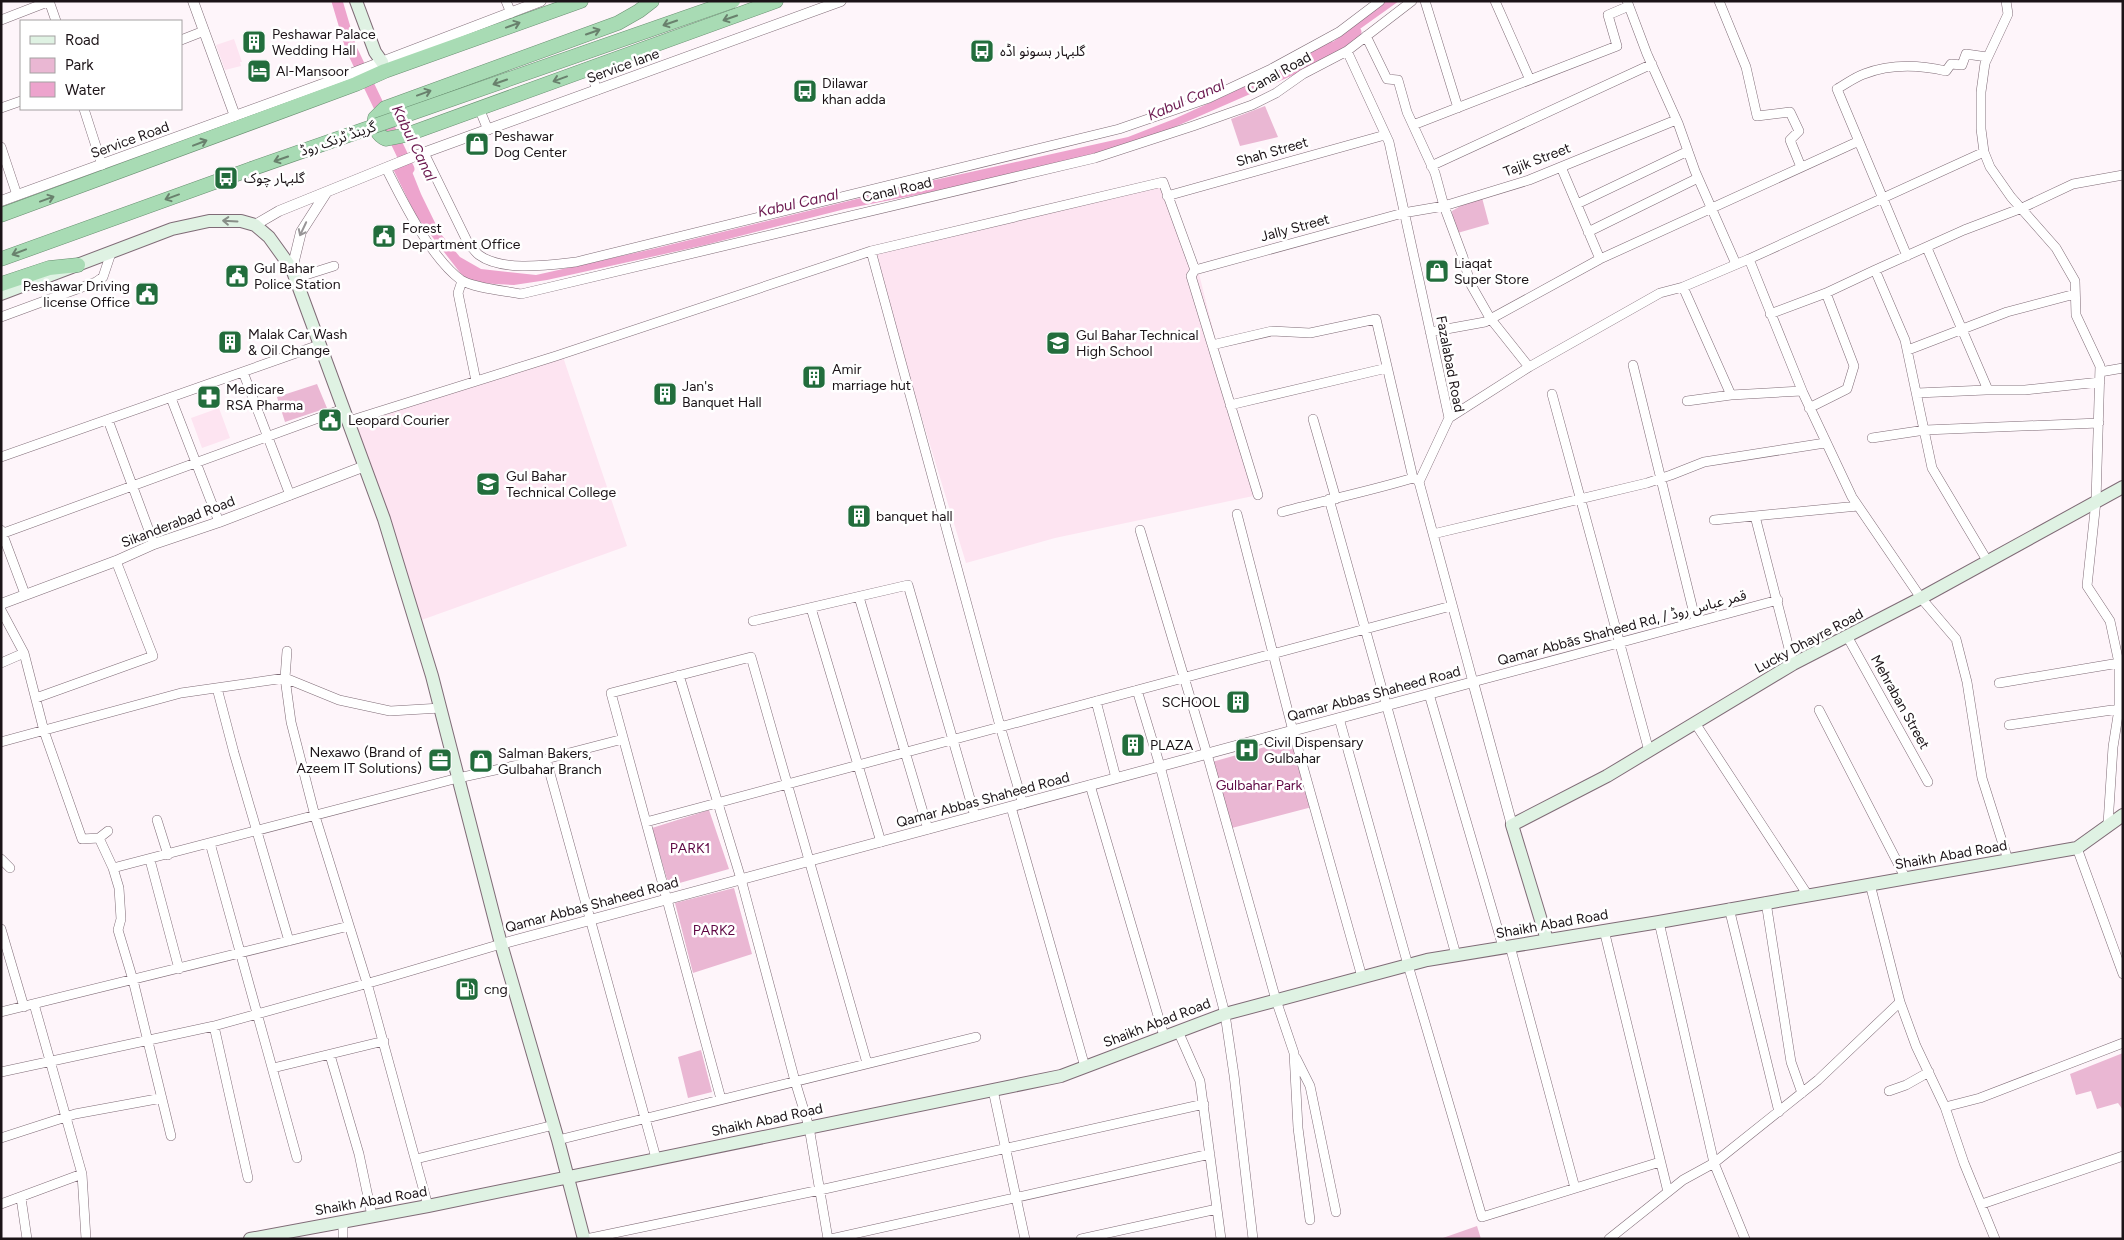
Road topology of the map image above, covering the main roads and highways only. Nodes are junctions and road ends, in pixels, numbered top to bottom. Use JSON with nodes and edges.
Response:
{"nodes":[{"id":1,"x":356,"y":1,"type":"edge"},
{"id":2,"x":581,"y":1,"type":"edge"},
{"id":3,"x":652,"y":1,"type":"edge"},
{"id":4,"x":733,"y":1,"type":"edge"},
{"id":5,"x":776,"y":1,"type":"edge"},
{"id":6,"x":380,"y":66,"type":"junction"},
{"id":7,"x":1,"y":215,"type":"edge"},
{"id":8,"x":1,"y":259,"type":"edge"},
{"id":9,"x":78,"y":265,"type":"junction"},
{"id":10,"x":1,"y":284,"type":"edge"},
{"id":11,"x":1,"y":294,"type":"edge"},
{"id":12,"x":2123,"y":487,"type":"edge"},
{"id":13,"x":2123,"y":815,"type":"edge"},
{"id":14,"x":1547,"y":940,"type":"junction"},
{"id":15,"x":567,"y":1176,"type":"junction"},
{"id":16,"x":286,"y":1235,"type":"edge"},
{"id":17,"x":250,"y":1239,"type":"edge"},
{"id":18,"x":585,"y":1239,"type":"edge"}],
"edges":[{"from":1,"to":6,"type":"main road"},
{"from":6,"to":2,"type":"highway","one_way":true},
{"from":5,"to":3,"type":"highway","one_way":true},
{"from":4,"to":8,"type":"highway","name":"گرینڈ ٹرنک روڈ","one_way":true,"bridge":true},
{"from":7,"to":6,"type":"highway","one_way":true},
{"from":9,"to":10,"type":"highway"},
{"from":9,"to":11,"type":"main road"},
{"from":15,"to":9,"type":"main road","one_way":true},
{"from":12,"to":14,"type":"main road","name":"Lucky Dhayre Road"},
{"from":13,"to":14,"type":"main road","name":"Shaikh Abad Road"},
{"from":14,"to":15,"type":"main road","name":"Shaikh Abad Road"},
{"from":15,"to":16,"type":"main road","name":"Shaikh Abad Road"},
{"from":15,"to":18,"type":"main road"},
{"from":16,"to":17,"type":"main road","name":"Shaikh Abad Road"}]}
